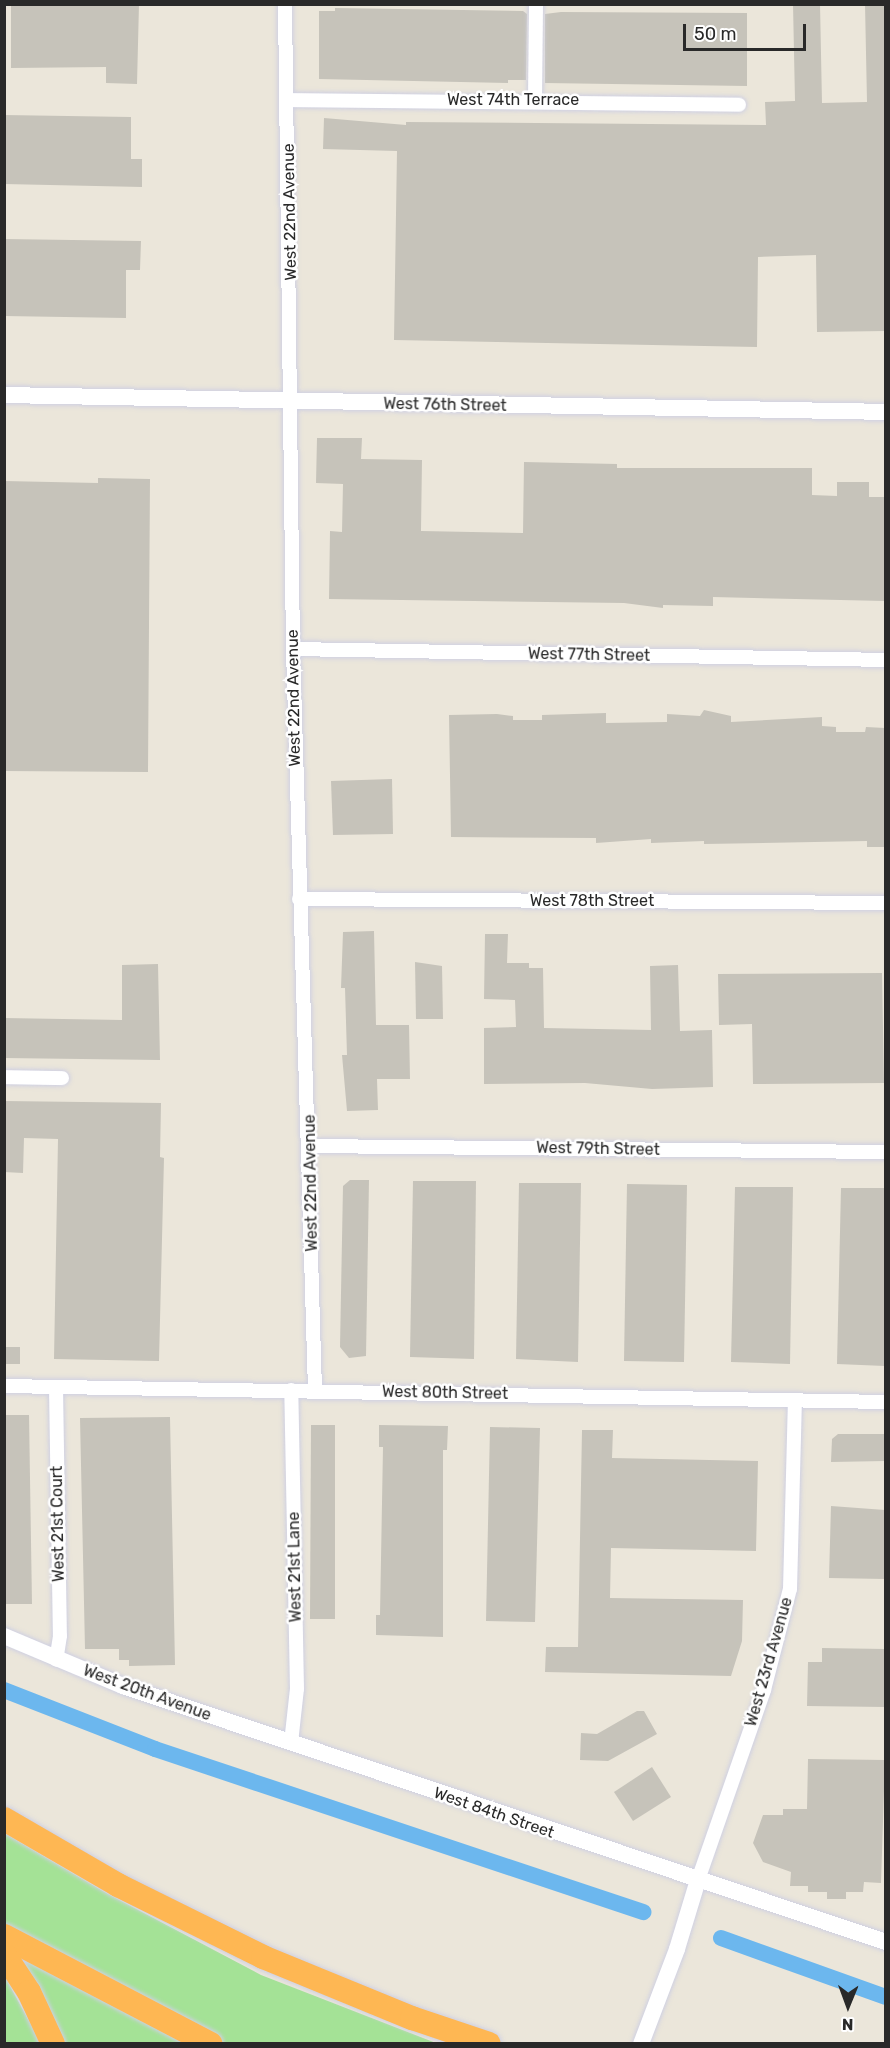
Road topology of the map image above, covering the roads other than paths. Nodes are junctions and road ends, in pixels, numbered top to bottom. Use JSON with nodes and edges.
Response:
{"nodes":[{"id":1,"x":285,"y":4,"type":"edge"},
{"id":2,"x":536,"y":4,"type":"edge"},
{"id":3,"x":288,"y":100,"type":"junction"},
{"id":4,"x":535,"y":100,"type":"junction"},
{"id":5,"x":739,"y":105,"type":"dead end"},
{"id":6,"x":4,"y":395,"type":"edge"},
{"id":7,"x":292,"y":403,"type":"junction"},
{"id":8,"x":885,"y":412,"type":"edge"},
{"id":9,"x":293,"y":649,"type":"junction"},
{"id":10,"x":885,"y":660,"type":"edge"},
{"id":11,"x":299,"y":899,"type":"junction"},
{"id":12,"x":885,"y":903,"type":"edge"},
{"id":13,"x":4,"y":1077,"type":"edge"},
{"id":14,"x":62,"y":1078,"type":"dead end"},
{"id":15,"x":310,"y":1146,"type":"junction"},
{"id":16,"x":885,"y":1152,"type":"edge"},
{"id":17,"x":4,"y":1386,"type":"edge"},
{"id":18,"x":56,"y":1387,"type":"junction"},
{"id":19,"x":291,"y":1390,"type":"junction"},
{"id":20,"x":315,"y":1390,"type":"junction"},
{"id":21,"x":795,"y":1401,"type":"junction"},
{"id":22,"x":885,"y":1402,"type":"edge"},
{"id":23,"x":4,"y":1636,"type":"edge"},
{"id":24,"x":56,"y":1660,"type":"junction"},
{"id":25,"x":291,"y":1743,"type":"junction"},
{"id":26,"x":4,"y":1819,"type":"edge"},
{"id":27,"x":698,"y":1880,"type":"junction"},
{"id":28,"x":4,"y":1936,"type":"edge"},
{"id":29,"x":885,"y":1942,"type":"edge"},
{"id":30,"x":4,"y":1954,"type":"edge"},
{"id":31,"x":53,"y":2043,"type":"edge"},
{"id":32,"x":211,"y":2043,"type":"edge"},
{"id":33,"x":489,"y":2043,"type":"edge"},
{"id":34,"x":641,"y":2043,"type":"edge"}],
"edges":[{"from":1,"to":3,"type":"street","name":"West 22nd Avenue"},
{"from":2,"to":4,"type":"street"},
{"from":3,"to":4,"type":"street","name":"West 74th Terrace"},
{"from":3,"to":7,"type":"street","name":"West 22nd Avenue"},
{"from":4,"to":5,"type":"street","name":"West 74th Terrace"},
{"from":6,"to":7,"type":"street","name":"West 76th Street"},
{"from":7,"to":8,"type":"street","name":"West 76th Street"},
{"from":7,"to":9,"type":"street","name":"West 22nd Avenue"},
{"from":9,"to":10,"type":"street","name":"West 77th Street"},
{"from":9,"to":11,"type":"street","name":"West 22nd Avenue"},
{"from":11,"to":12,"type":"street","name":"West 78th Street"},
{"from":11,"to":15,"type":"street","name":"West 22nd Avenue"},
{"from":13,"to":14,"type":"street"},
{"from":15,"to":16,"type":"street","name":"West 79th Street"},
{"from":15,"to":20,"type":"street","name":"West 22nd Avenue"},
{"from":17,"to":18,"type":"street","name":"West 80th Street"},
{"from":18,"to":19,"type":"street","name":"West 80th Street"},
{"from":18,"to":24,"type":"street","name":"West 21st Court"},
{"from":19,"to":20,"type":"street","name":"West 80th Street"},
{"from":19,"to":25,"type":"street","name":"West 21st Lane"},
{"from":20,"to":21,"type":"street","name":"West 80th Street"},
{"from":21,"to":22,"type":"street","name":"West 80th Street"},
{"from":21,"to":27,"type":"street","name":"West 23rd Avenue"},
{"from":23,"to":24,"type":"street","name":"West 20th Avenue"},
{"from":24,"to":25,"type":"street","name":"West 20th Avenue"},
{"from":25,"to":27,"type":"street","name":"West 84th Street"},
{"from":26,"to":33,"type":"highway"},
{"from":27,"to":29,"type":"street","name":"West 84th Street"},
{"from":27,"to":34,"type":"street"},
{"from":28,"to":32,"type":"highway"},
{"from":30,"to":31,"type":"highway"}]}
